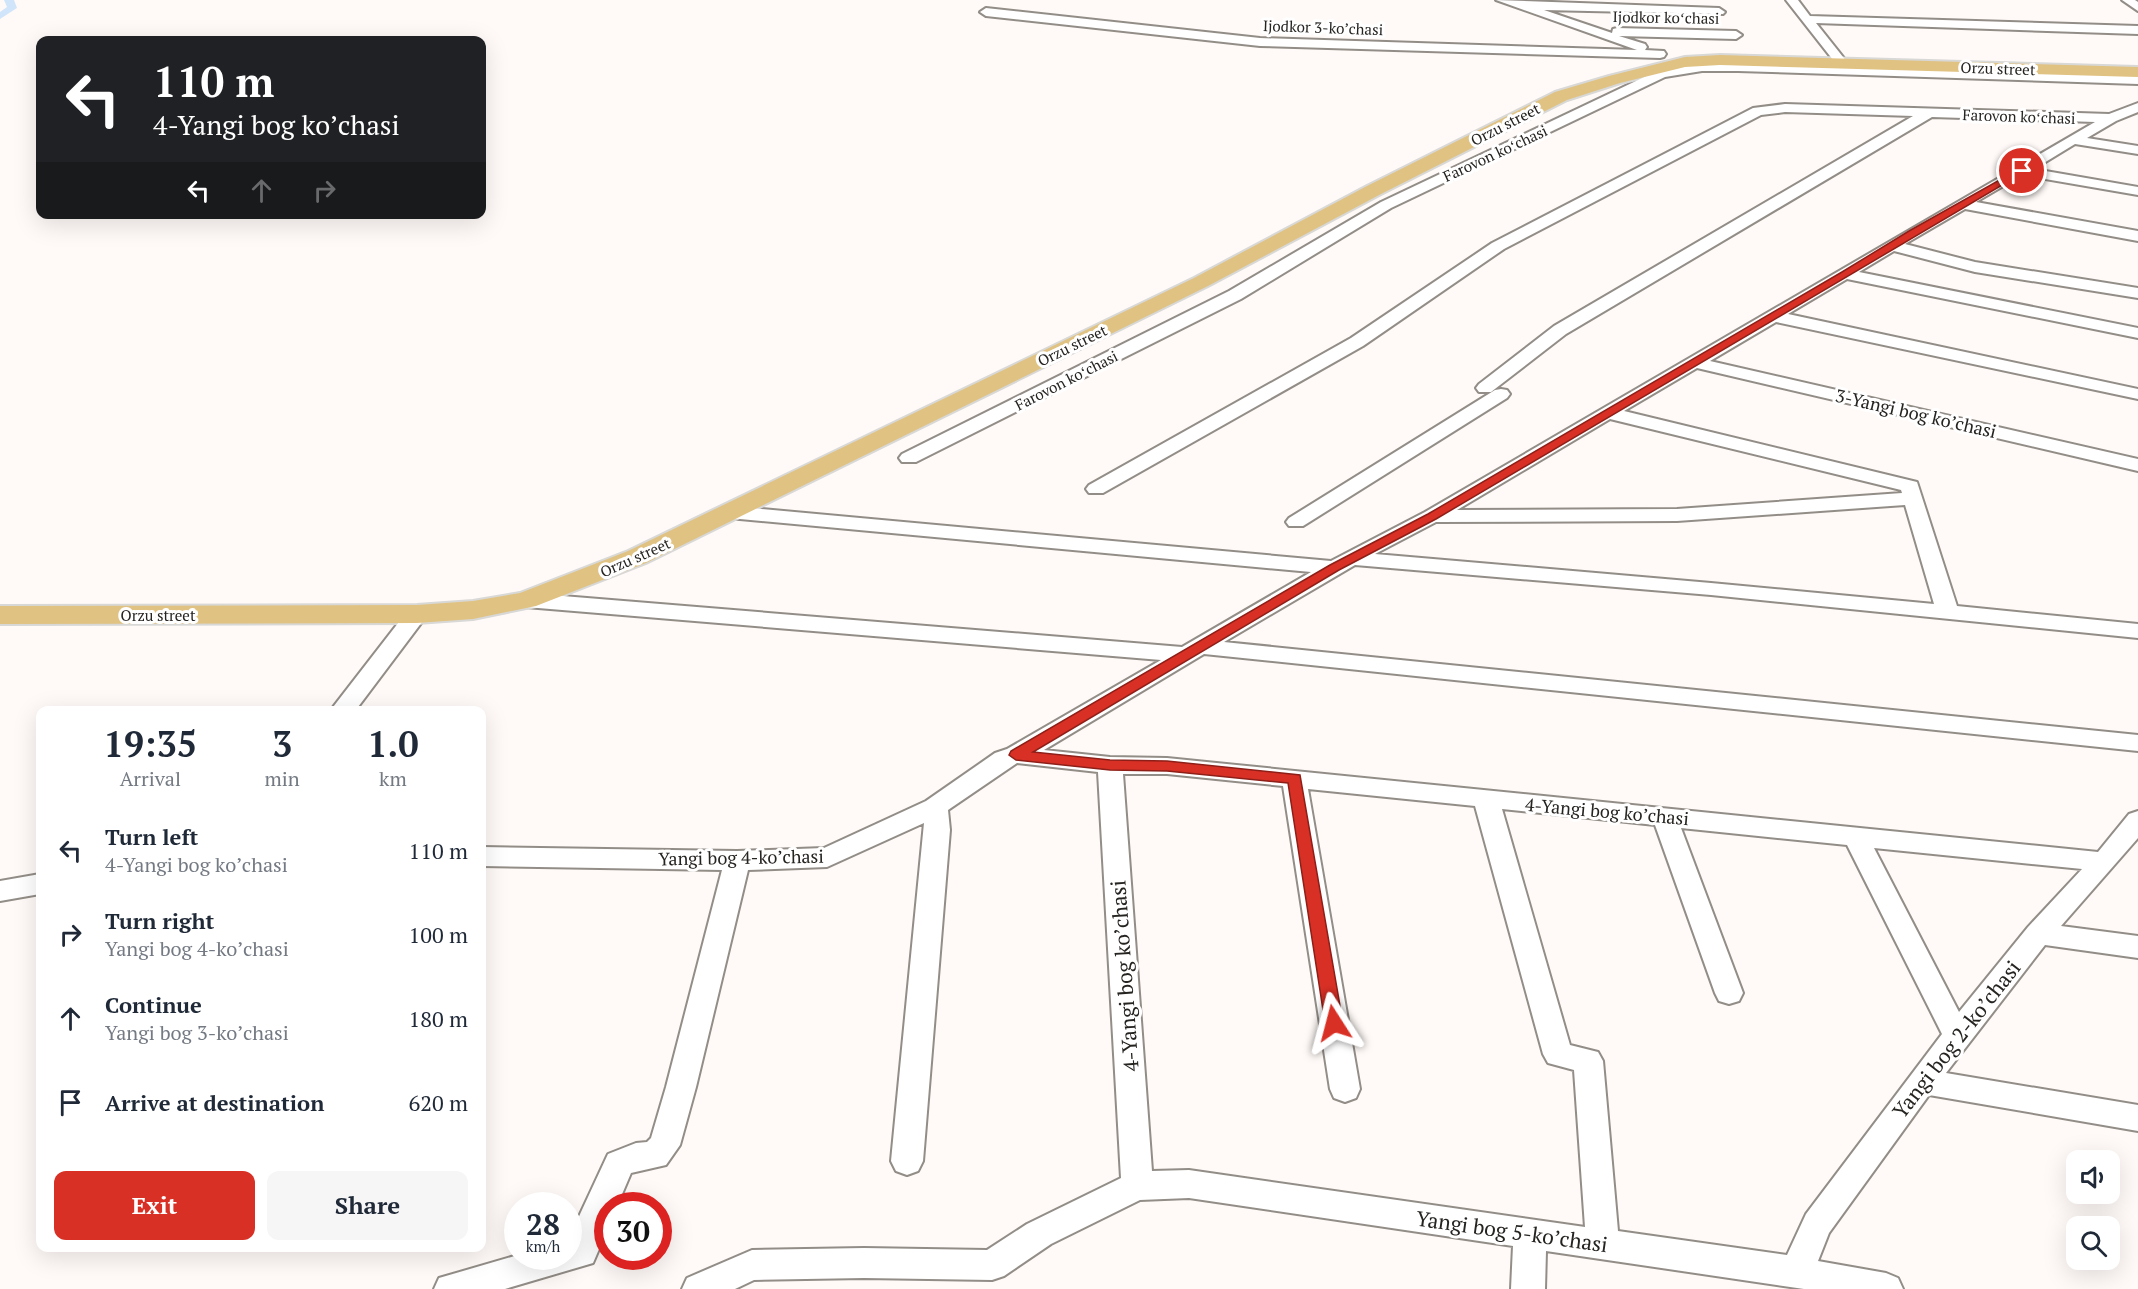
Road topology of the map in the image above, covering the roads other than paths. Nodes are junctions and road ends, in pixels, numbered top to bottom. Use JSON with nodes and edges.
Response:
{"nodes":[{"id":1,"x":1502,"y":0,"type":"edge"},
{"id":2,"x":1709,"y":0,"type":"edge"},
{"id":3,"x":1792,"y":0,"type":"edge"},
{"id":4,"x":2128,"y":0,"type":"edge"},
{"id":5,"x":1521,"y":6,"type":"junction"},
{"id":6,"x":2138,"y":8,"type":"edge"},
{"id":7,"x":986,"y":12,"type":"dead end"},
{"id":8,"x":1719,"y":12,"type":"junction"},
{"id":9,"x":1807,"y":19,"type":"junction"},
{"id":10,"x":2138,"y":30,"type":"edge"},
{"id":11,"x":1596,"y":32,"type":"junction"},
{"id":12,"x":1736,"y":35,"type":"junction"},
{"id":13,"x":1660,"y":54,"type":"junction"},
{"id":14,"x":1758,"y":60,"type":"junction"},
{"id":15,"x":1685,"y":62,"type":"junction"},
{"id":16,"x":1842,"y":62,"type":"junction"},
{"id":17,"x":2138,"y":72,"type":"edge"},
{"id":18,"x":2138,"y":80,"type":"edge"},
{"id":19,"x":1928,"y":113,"type":"junction"},
{"id":20,"x":2129,"y":113,"type":"edge"},
{"id":21,"x":2074,"y":140,"type":"junction"},
{"id":22,"x":2138,"y":150,"type":"edge"},
{"id":23,"x":2022,"y":171,"type":"junction"},
{"id":24,"x":2138,"y":191,"type":"edge"},
{"id":25,"x":1963,"y":204,"type":"junction"},
{"id":26,"x":2138,"y":236,"type":"edge"},
{"id":27,"x":1893,"y":246,"type":"junction"},
{"id":28,"x":1845,"y":274,"type":"junction"},
{"id":29,"x":2138,"y":293,"type":"edge"},
{"id":30,"x":1773,"y":316,"type":"junction"},
{"id":31,"x":2138,"y":333,"type":"edge"},
{"id":32,"x":1693,"y":362,"type":"junction"},
{"id":33,"x":2138,"y":394,"type":"edge"},
{"id":34,"x":1607,"y":413,"type":"junction"},
{"id":35,"x":909,"y":458,"type":"dead end"},
{"id":36,"x":2138,"y":465,"type":"edge"},
{"id":37,"x":1096,"y":489,"type":"dead end"},
{"id":38,"x":1913,"y":498,"type":"junction"},
{"id":39,"x":729,"y":512,"type":"junction"},
{"id":40,"x":1432,"y":516,"type":"junction"},
{"id":41,"x":1296,"y":522,"type":"dead end"},
{"id":42,"x":1344,"y":563,"type":"junction"},
{"id":43,"x":526,"y":600,"type":"junction"},
{"id":44,"x":1947,"y":611,"type":"junction"},
{"id":45,"x":417,"y":614,"type":"junction"},
{"id":46,"x":0,"y":615,"type":"edge"},
{"id":47,"x":2138,"y":631,"type":"edge"},
{"id":48,"x":1194,"y":651,"type":"junction"},
{"id":49,"x":346,"y":706,"type":"edge"},
{"id":50,"x":2138,"y":743,"type":"edge"},
{"id":51,"x":1016,"y":755,"type":"junction"},
{"id":52,"x":1110,"y":765,"type":"junction"},
{"id":53,"x":1294,"y":779,"type":"junction"},
{"id":54,"x":1486,"y":799,"type":"junction"},
{"id":55,"x":934,"y":807,"type":"junction"},
{"id":56,"x":1664,"y":816,"type":"junction"},
{"id":57,"x":2138,"y":820,"type":"edge"},
{"id":58,"x":1855,"y":836,"type":"junction"},
{"id":59,"x":486,"y":856,"type":"edge"},
{"id":60,"x":737,"y":861,"type":"junction"},
{"id":61,"x":2104,"y":862,"type":"junction"},
{"id":62,"x":36,"y":885,"type":"edge"},
{"id":63,"x":0,"y":891,"type":"edge"},
{"id":64,"x":2038,"y":934,"type":"junction"},
{"id":65,"x":2138,"y":947,"type":"edge"},
{"id":66,"x":1729,"y":993,"type":"dead end"},
{"id":67,"x":1957,"y":1036,"type":"junction"},
{"id":68,"x":1922,"y":1081,"type":"junction"},
{"id":69,"x":1345,"y":1089,"type":"dead end"},
{"id":70,"x":2138,"y":1118,"type":"edge"},
{"id":71,"x":907,"y":1161,"type":"dead end"},
{"id":72,"x":1137,"y":1186,"type":"junction"},
{"id":73,"x":1530,"y":1234,"type":"junction"},
{"id":74,"x":1603,"y":1244,"type":"junction"},
{"id":75,"x":582,"y":1250,"type":"edge"},
{"id":76,"x":518,"y":1270,"type":"edge"},
{"id":77,"x":1796,"y":1272,"type":"junction"},
{"id":78,"x":451,"y":1289,"type":"edge"},
{"id":79,"x":699,"y":1289,"type":"edge"},
{"id":80,"x":1528,"y":1289,"type":"edge"},
{"id":81,"x":1886,"y":1289,"type":"edge"}],
"edges":[{"from":1,"to":5,"type":"street","name":"Ijodkor koʻchasi"},
{"from":2,"to":8,"type":"street","name":"Ijodkor koʻchasi"},
{"from":3,"to":9,"type":"street"},
{"from":4,"to":6,"type":"street"},
{"from":5,"to":8,"type":"street","name":"Ijodkor koʻchasi"},
{"from":5,"to":11,"type":"street","name":"Ijodkor koʻchasi"},
{"from":7,"to":13,"type":"street","name":"Ijodkor 3-koʼchasi"},
{"from":8,"to":12,"type":"street","name":"Ijodkor koʻchasi"},
{"from":9,"to":10,"type":"street"},
{"from":9,"to":16,"type":"street"},
{"from":11,"to":12,"type":"street","name":"Ijodkor koʻchasi"},
{"from":11,"to":13,"type":"street","name":"Ijodkor koʻchasi"},
{"from":12,"to":14,"type":"street","name":"Ijodkor koʻchasi"},
{"from":13,"to":15,"type":"street","name":"Ijodkor koʻchasi"},
{"from":14,"to":15,"type":"main road","name":"Orzu street"},
{"from":14,"to":16,"type":"main road","name":"Orzu street"},
{"from":15,"to":39,"type":"main road","name":"Orzu street"},
{"from":16,"to":17,"type":"main road","name":"Orzu street"},
{"from":18,"to":35,"type":"street","name":"Farovon koʻchasi"},
{"from":19,"to":20,"type":"street","name":"Farovon koʻchasi"},
{"from":19,"to":37,"type":"street","name":"Farovon koʻchasi"},
{"from":19,"to":41,"type":"street"},
{"from":20,"to":21,"type":"street","name":"Yangi bog 4-koʼchasi"},
{"from":21,"to":22,"type":"street"},
{"from":21,"to":23,"type":"street","name":"Yangi bog 4-koʼchasi"},
{"from":23,"to":24,"type":"street"},
{"from":23,"to":25,"type":"street","name":"Yangi bog 4-koʼchasi"},
{"from":25,"to":26,"type":"street"},
{"from":25,"to":27,"type":"street","name":"Yangi bog 4-koʼchasi"},
{"from":27,"to":28,"type":"street","name":"Yangi bog 4-koʼchasi"},
{"from":27,"to":29,"type":"street"},
{"from":28,"to":30,"type":"street","name":"Yangi bog 4-koʼchasi"},
{"from":28,"to":31,"type":"street"},
{"from":30,"to":32,"type":"street","name":"Yangi bog 4-koʼchasi"},
{"from":30,"to":33,"type":"street"},
{"from":32,"to":34,"type":"street","name":"Yangi bog 4-koʼchasi"},
{"from":32,"to":36,"type":"street","name":"3-Yangi bog koʼchasi"},
{"from":34,"to":38,"type":"street"},
{"from":34,"to":40,"type":"street","name":"Yangi bog 4-koʼchasi"},
{"from":38,"to":40,"type":"street"},
{"from":38,"to":44,"type":"street"},
{"from":39,"to":42,"type":"street"},
{"from":39,"to":43,"type":"main road","name":"Orzu street"},
{"from":40,"to":42,"type":"street","name":"Yangi bog 4-koʼchasi"},
{"from":42,"to":44,"type":"street"},
{"from":42,"to":48,"type":"street","name":"Yangi bog 4-koʼchasi"},
{"from":43,"to":45,"type":"main road","name":"Orzu street"},
{"from":43,"to":48,"type":"street"},
{"from":44,"to":47,"type":"street"},
{"from":45,"to":46,"type":"main road","name":"Orzu street"},
{"from":45,"to":49,"type":"street"},
{"from":48,"to":50,"type":"street"},
{"from":48,"to":51,"type":"street","name":"Yangi bog 4-koʼchasi"},
{"from":51,"to":52,"type":"street","name":"4-Yangi bog koʼchasi"},
{"from":51,"to":55,"type":"street","name":"Yangi bog 4-koʼchasi"},
{"from":52,"to":53,"type":"street","name":"4-Yangi bog koʼchasi"},
{"from":52,"to":72,"type":"street","name":"4-Yangi bog koʼchasi"},
{"from":53,"to":54,"type":"street","name":"4-Yangi bog koʼchasi"},
{"from":53,"to":69,"type":"street"},
{"from":54,"to":56,"type":"street","name":"4-Yangi bog koʼchasi"},
{"from":54,"to":74,"type":"street"},
{"from":55,"to":60,"type":"street","name":"Yangi bog 4-koʼchasi"},
{"from":55,"to":71,"type":"street"},
{"from":56,"to":58,"type":"street","name":"4-Yangi bog koʼchasi"},
{"from":56,"to":66,"type":"street"},
{"from":57,"to":61,"type":"street","name":"Yangi bog 2-koʼchasi"},
{"from":58,"to":61,"type":"street","name":"4-Yangi bog koʼchasi"},
{"from":58,"to":67,"type":"street"},
{"from":59,"to":60,"type":"street","name":"Yangi bog 4-koʼchasi"},
{"from":60,"to":75,"type":"street"},
{"from":61,"to":64,"type":"street","name":"Yangi bog 2-koʼchasi"},
{"from":62,"to":63,"type":"street"},
{"from":64,"to":65,"type":"street"},
{"from":64,"to":67,"type":"street","name":"Yangi bog 2-koʼchasi"},
{"from":67,"to":68,"type":"street","name":"Yangi bog 2-koʼchasi"},
{"from":68,"to":70,"type":"street"},
{"from":68,"to":77,"type":"street","name":"Yangi bog 2-koʼchasi"},
{"from":72,"to":73,"type":"street","name":"Yangi bog 5-koʼchasi"},
{"from":72,"to":79,"type":"street"},
{"from":73,"to":74,"type":"street","name":"Yangi bog 5-koʼchasi"},
{"from":73,"to":80,"type":"street"},
{"from":74,"to":77,"type":"street","name":"Yangi bog 5-koʼchasi"},
{"from":76,"to":78,"type":"street"},
{"from":77,"to":81,"type":"street","name":"Yangi bog 5-koʼchasi"}]}
